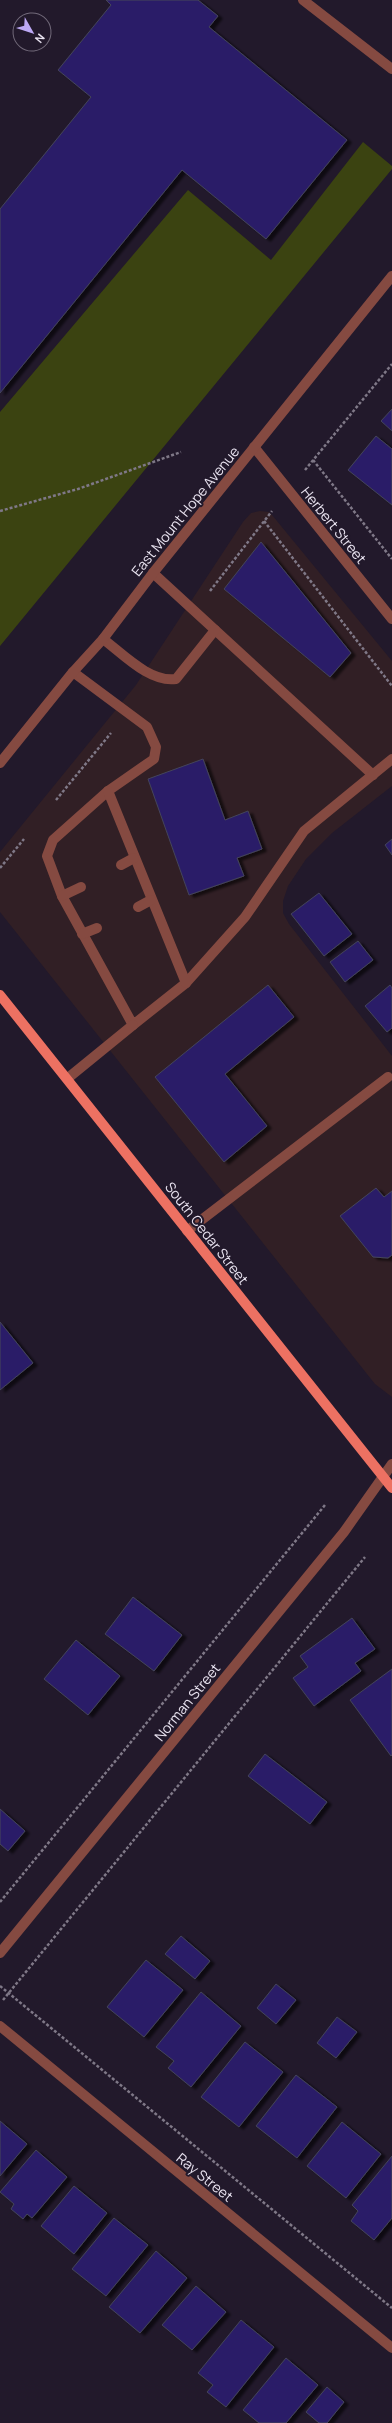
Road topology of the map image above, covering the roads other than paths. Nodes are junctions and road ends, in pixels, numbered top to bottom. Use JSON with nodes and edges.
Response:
{"nodes":[{"id":1,"x":303,"y":0,"type":"edge"},
{"id":2,"x":392,"y":69,"type":"edge"},
{"id":3,"x":392,"y":276,"type":"edge"},
{"id":4,"x":254,"y":447,"type":"junction"},
{"id":5,"x":153,"y":573,"type":"junction"},
{"id":6,"x":392,"y":619,"type":"edge"},
{"id":7,"x":215,"y":630,"type":"junction"},
{"id":8,"x":103,"y":639,"type":"junction"},
{"id":9,"x":73,"y":672,"type":"junction"},
{"id":10,"x":392,"y":758,"type":"edge"},
{"id":11,"x":0,"y":763,"type":"edge"},
{"id":12,"x":373,"y":775,"type":"junction"},
{"id":13,"x":108,"y":791,"type":"junction"},
{"id":14,"x":134,"y":858,"type":"junction"},
{"id":15,"x":121,"y":865,"type":"dead end"},
{"id":16,"x":81,"y":887,"type":"dead end"},
{"id":17,"x":62,"y":896,"type":"junction"},
{"id":18,"x":151,"y":900,"type":"junction"},
{"id":19,"x":138,"y":907,"type":"dead end"},
{"id":20,"x":97,"y":928,"type":"dead end"},
{"id":21,"x":82,"y":934,"type":"junction"},
{"id":22,"x":186,"y":983,"type":"junction"},
{"id":23,"x":0,"y":995,"type":"edge"},
{"id":24,"x":133,"y":1025,"type":"junction"},
{"id":25,"x":388,"y":1077,"type":"dead end"},
{"id":26,"x":68,"y":1078,"type":"junction"},
{"id":27,"x":187,"y":1231,"type":"junction"},
{"id":28,"x":392,"y":1464,"type":"edge"},
{"id":29,"x":383,"y":1477,"type":"junction"},
{"id":30,"x":392,"y":1488,"type":"edge"},
{"id":31,"x":0,"y":1953,"type":"edge"},
{"id":32,"x":0,"y":2026,"type":"edge"},
{"id":33,"x":392,"y":2348,"type":"edge"}],
"edges":[{"from":1,"to":2,"type":"street"},
{"from":3,"to":4,"type":"street","name":"East Mount Hope Avenue"},
{"from":4,"to":5,"type":"street","name":"East Mount Hope Avenue"},
{"from":4,"to":6,"type":"street","name":"Herbert Street"},
{"from":5,"to":7,"type":"street"},
{"from":5,"to":8,"type":"street","name":"East Mount Hope Avenue"},
{"from":7,"to":8,"type":"street"},
{"from":7,"to":12,"type":"street"},
{"from":8,"to":9,"type":"street","name":"East Mount Hope Avenue"},
{"from":9,"to":11,"type":"street","name":"East Mount Hope Avenue"},
{"from":9,"to":13,"type":"street"},
{"from":10,"to":12,"type":"street"},
{"from":12,"to":22,"type":"street"},
{"from":13,"to":14,"type":"street"},
{"from":13,"to":17,"type":"street"},
{"from":14,"to":15,"type":"street"},
{"from":14,"to":18,"type":"street"},
{"from":16,"to":17,"type":"street"},
{"from":17,"to":21,"type":"street"},
{"from":18,"to":19,"type":"street"},
{"from":18,"to":22,"type":"street"},
{"from":20,"to":21,"type":"street"},
{"from":21,"to":24,"type":"street"},
{"from":22,"to":24,"type":"street"},
{"from":23,"to":26,"type":"main road","name":"South Cedar Street"},
{"from":24,"to":26,"type":"street"},
{"from":25,"to":27,"type":"street"},
{"from":26,"to":27,"type":"main road","name":"South Cedar Street"},
{"from":27,"to":29,"type":"main road","name":"South Cedar Street"},
{"from":28,"to":29,"type":"street","name":"Norman Street"},
{"from":29,"to":30,"type":"main road","name":"South Cedar Street"},
{"from":29,"to":31,"type":"street","name":"Norman Street"},
{"from":32,"to":33,"type":"street","name":"Ray Street"}]}
